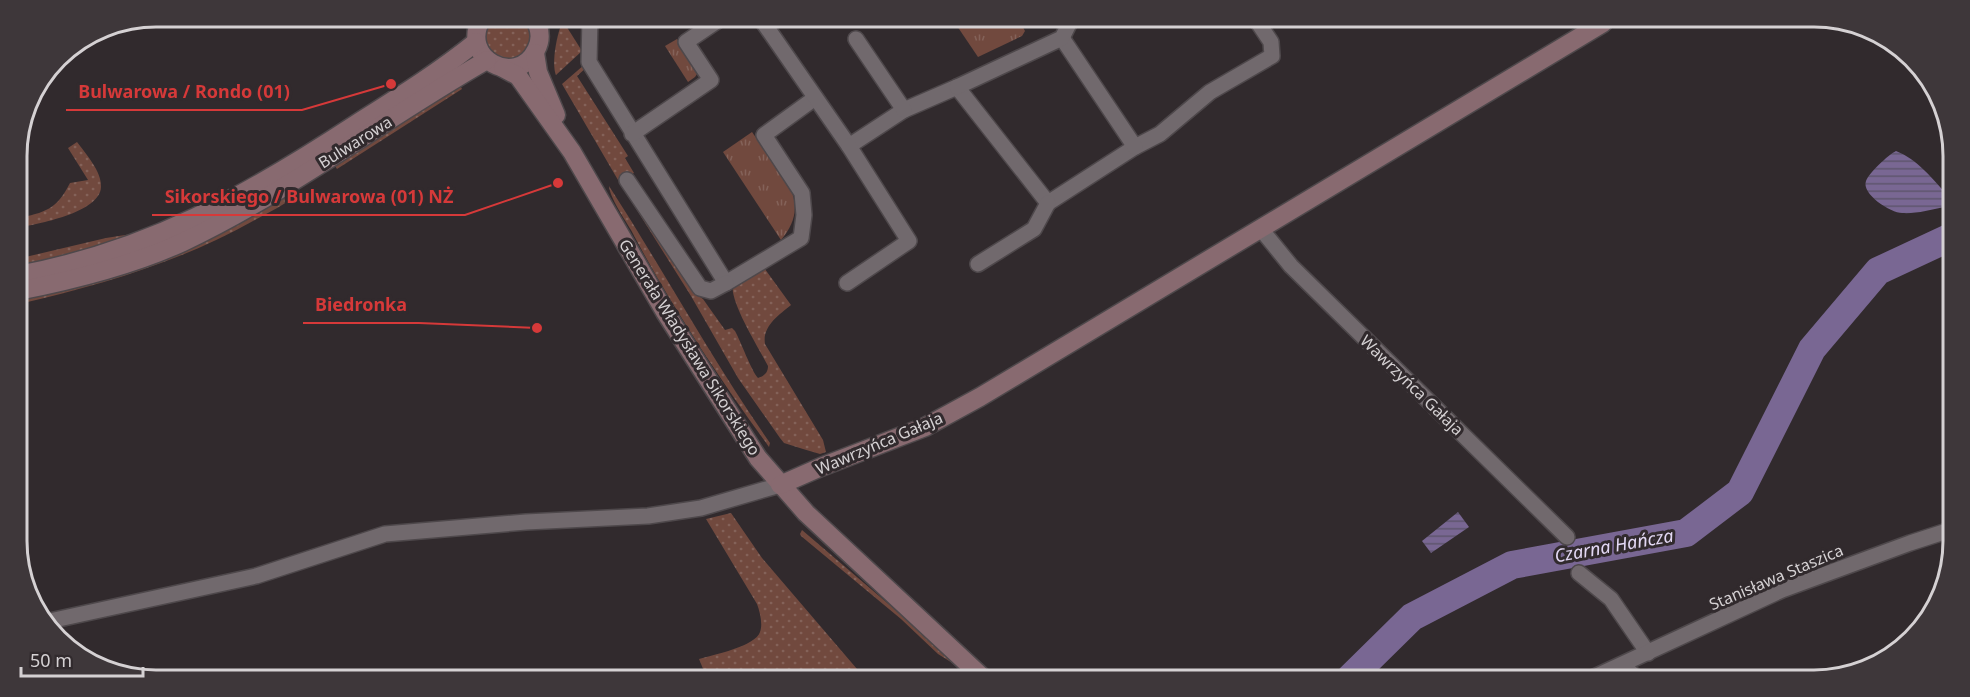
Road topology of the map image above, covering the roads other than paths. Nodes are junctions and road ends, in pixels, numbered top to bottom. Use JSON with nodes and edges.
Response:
{"nodes":[{"id":1,"x":478,"y":27,"type":"edge"},
{"id":2,"x":540,"y":27,"type":"edge"},
{"id":3,"x":590,"y":27,"type":"edge"},
{"id":4,"x":708,"y":27,"type":"edge"},
{"id":5,"x":766,"y":27,"type":"edge"},
{"id":6,"x":1068,"y":27,"type":"edge"},
{"id":7,"x":1261,"y":27,"type":"edge"},
{"id":8,"x":1596,"y":27,"type":"edge"},
{"id":9,"x":1062,"y":38,"type":"junction"},
{"id":10,"x":856,"y":39,"type":"dead end"},
{"id":11,"x":476,"y":42,"type":"junction"},
{"id":12,"x":535,"y":53,"type":"junction"},
{"id":13,"x":495,"y":64,"type":"junction"},
{"id":14,"x":957,"y":87,"type":"junction"},
{"id":15,"x":815,"y":98,"type":"junction"},
{"id":16,"x":904,"y":111,"type":"junction"},
{"id":17,"x":632,"y":134,"type":"junction"},
{"id":18,"x":849,"y":147,"type":"junction"},
{"id":19,"x":1135,"y":147,"type":"junction"},
{"id":20,"x":572,"y":152,"type":"junction"},
{"id":21,"x":627,"y":180,"type":"dead end"},
{"id":22,"x":1048,"y":203,"type":"junction"},
{"id":23,"x":1260,"y":229,"type":"junction"},
{"id":24,"x":978,"y":264,"type":"dead end"},
{"id":25,"x":27,"y":273,"type":"edge"},
{"id":26,"x":726,"y":283,"type":"junction"},
{"id":27,"x":847,"y":283,"type":"dead end"},
{"id":28,"x":27,"y":289,"type":"edge"},
{"id":29,"x":780,"y":485,"type":"junction"},
{"id":30,"x":1943,"y":532,"type":"edge"},
{"id":31,"x":1567,"y":537,"type":"dead end"},
{"id":32,"x":1579,"y":573,"type":"dead end"},
{"id":33,"x":54,"y":620,"type":"edge"},
{"id":34,"x":1648,"y":653,"type":"junction"},
{"id":35,"x":1622,"y":665,"type":"junction"},
{"id":36,"x":974,"y":670,"type":"edge"},
{"id":37,"x":1611,"y":670,"type":"edge"},
{"id":38,"x":1627,"y":670,"type":"edge"}],
"edges":[{"from":1,"to":11,"type":"main road"},
{"from":2,"to":12,"type":"main road"},
{"from":3,"to":17,"type":"street"},
{"from":4,"to":17,"type":"street"},
{"from":5,"to":15,"type":"street"},
{"from":6,"to":9,"type":"street"},
{"from":7,"to":19,"type":"street"},
{"from":8,"to":23,"type":"main road","name":"Wawrzyńca Gałaja"},
{"from":9,"to":14,"type":"street"},
{"from":9,"to":19,"type":"street"},
{"from":10,"to":16,"type":"street"},
{"from":11,"to":13,"type":"main road","name":"Generała Władysława Sikorskiego"},
{"from":11,"to":25,"type":"main road","name":"Bulwarowa"},
{"from":12,"to":13,"type":"main road","name":"Bulwarowa"},
{"from":12,"to":20,"type":"main road","name":"Generała Władysława Sikorskiego"},
{"from":13,"to":20,"type":"main road","name":"Generała Władysława Sikorskiego"},
{"from":13,"to":28,"type":"main road","name":"Bulwarowa"},
{"from":14,"to":16,"type":"street"},
{"from":14,"to":22,"type":"street"},
{"from":15,"to":18,"type":"street"},
{"from":15,"to":26,"type":"street"},
{"from":16,"to":18,"type":"street"},
{"from":17,"to":26,"type":"street"},
{"from":18,"to":27,"type":"street"},
{"from":19,"to":22,"type":"street"},
{"from":20,"to":29,"type":"main road","name":"Generała Władysława Sikorskiego"},
{"from":21,"to":26,"type":"street"},
{"from":22,"to":24,"type":"street"},
{"from":23,"to":29,"type":"main road","name":"Wawrzyńca Gałaja"},
{"from":23,"to":31,"type":"street","name":"Wawrzyńca Gałaja"},
{"from":29,"to":33,"type":"street","name":"Wawrzyńca Gałaja"},
{"from":29,"to":36,"type":"main road","name":"Generała Władysława Sikorskiego"},
{"from":30,"to":34,"type":"street","name":"Stanisława Staszica"},
{"from":32,"to":34,"type":"street"},
{"from":34,"to":35,"type":"street","name":"Stanisława Staszica"},
{"from":35,"to":37,"type":"street","name":"Stanisława Staszica"},
{"from":35,"to":38,"type":"street"}]}
